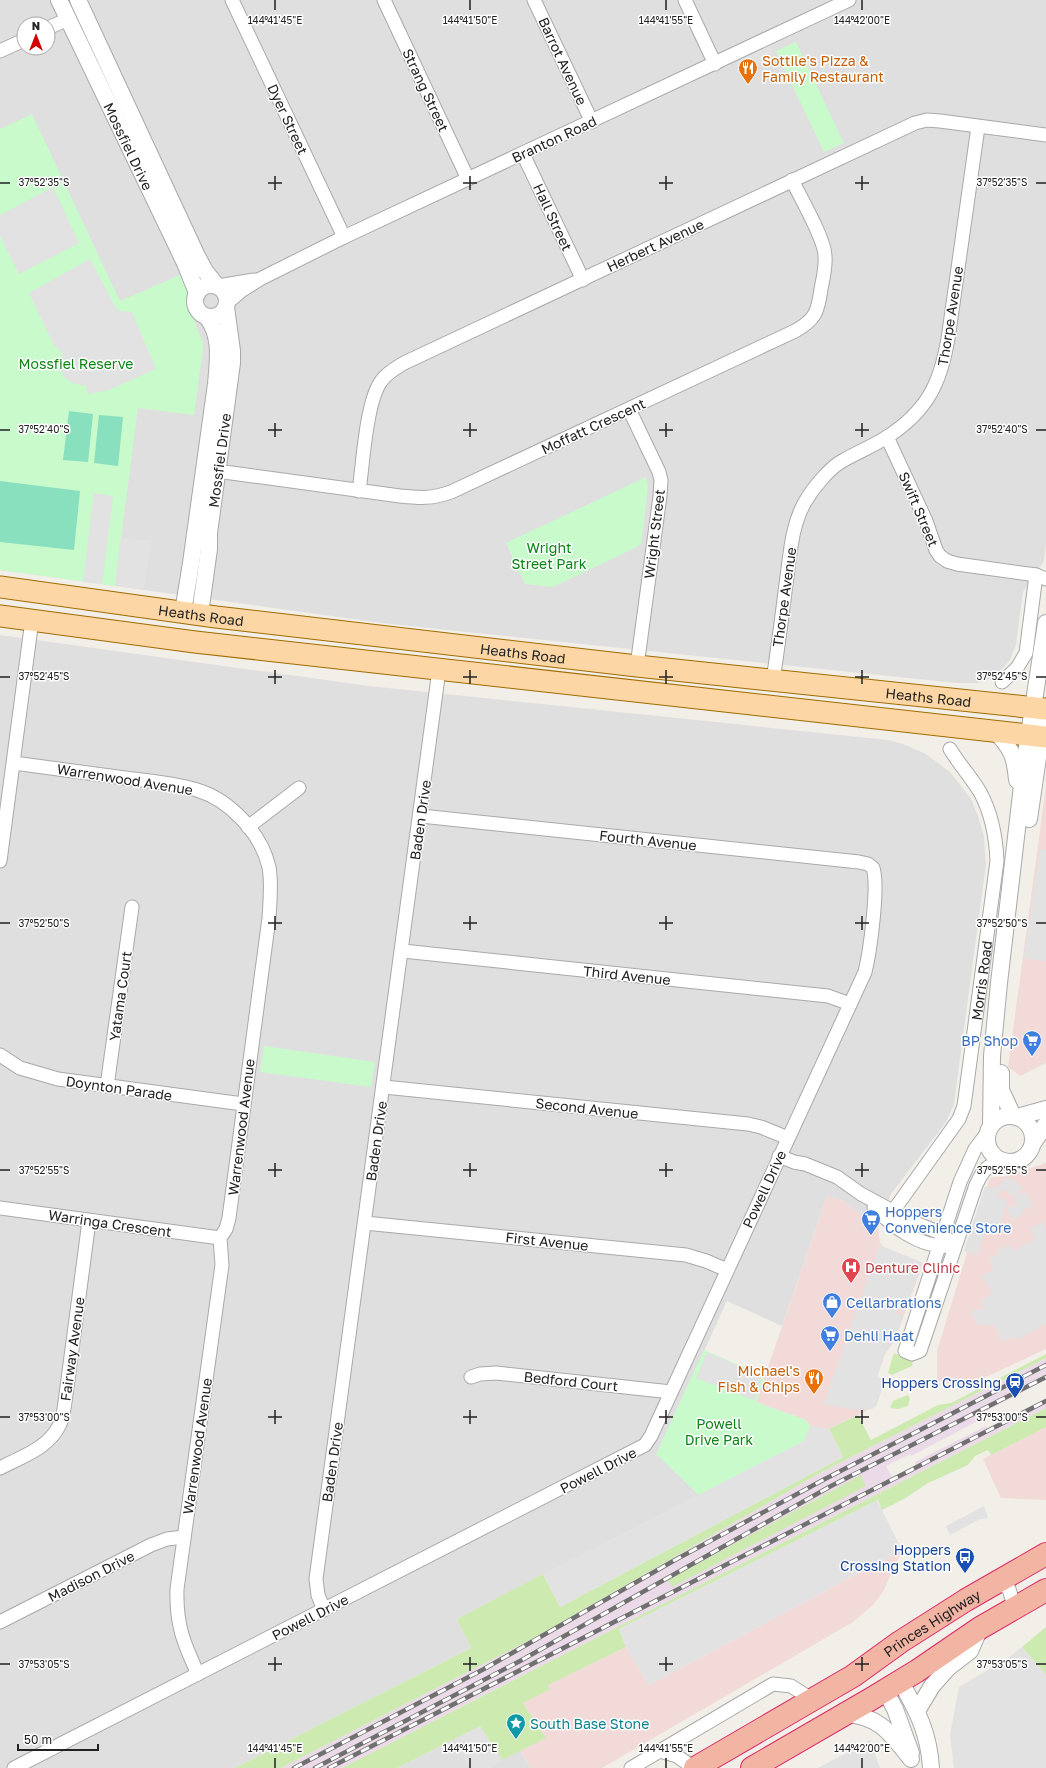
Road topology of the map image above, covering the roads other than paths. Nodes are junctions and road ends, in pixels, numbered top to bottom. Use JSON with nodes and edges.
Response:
{"nodes":[{"id":1,"x":59,"y":0,"type":"edge"},
{"id":2,"x":78,"y":0,"type":"edge"},
{"id":3,"x":232,"y":0,"type":"edge"},
{"id":4,"x":384,"y":0,"type":"edge"},
{"id":5,"x":534,"y":0,"type":"edge"},
{"id":6,"x":685,"y":0,"type":"edge"},
{"id":7,"x":842,"y":1,"type":"edge"},
{"id":8,"x":68,"y":19,"type":"junction"},
{"id":9,"x":56,"y":24,"type":"edge"},
{"id":10,"x":16,"y":44,"type":"edge"},
{"id":11,"x":0,"y":51,"type":"edge"},
{"id":12,"x":715,"y":64,"type":"junction"},
{"id":13,"x":592,"y":122,"type":"junction"},
{"id":14,"x":978,"y":126,"type":"junction"},
{"id":15,"x":1046,"y":135,"type":"edge"},
{"id":16,"x":523,"y":154,"type":"junction"},
{"id":17,"x":468,"y":180,"type":"junction"},
{"id":18,"x":792,"y":180,"type":"junction"},
{"id":19,"x":344,"y":237,"type":"junction"},
{"id":20,"x":260,"y":279,"type":"junction"},
{"id":21,"x":583,"y":280,"type":"junction"},
{"id":22,"x":217,"y":286,"type":"junction"},
{"id":23,"x":197,"y":293,"type":"junction"},
{"id":24,"x":227,"y":305,"type":"junction"},
{"id":25,"x":207,"y":317,"type":"junction"},
{"id":26,"x":628,"y":409,"type":"junction"},
{"id":27,"x":887,"y":437,"type":"junction"},
{"id":28,"x":210,"y":470,"type":"junction"},
{"id":29,"x":359,"y":491,"type":"junction"},
{"id":30,"x":1043,"y":575,"type":"edge"},
{"id":31,"x":0,"y":587,"type":"edge"},
{"id":32,"x":36,"y":592,"type":"junction"},
{"id":33,"x":191,"y":613,"type":"junction"},
{"id":34,"x":0,"y":616,"type":"edge"},
{"id":35,"x":32,"y":620,"type":"junction"},
{"id":36,"x":1046,"y":623,"type":"edge"},
{"id":37,"x":186,"y":641,"type":"junction"},
{"id":38,"x":637,"y":666,"type":"junction"},
{"id":39,"x":439,"y":670,"type":"junction"},
{"id":40,"x":773,"y":680,"type":"junction"},
{"id":41,"x":1002,"y":682,"type":"dead end"},
{"id":42,"x":769,"y":707,"type":"junction"},
{"id":43,"x":1042,"y":710,"type":"edge"},
{"id":44,"x":996,"y":732,"type":"junction"},
{"id":45,"x":1038,"y":737,"type":"edge"},
{"id":46,"x":950,"y":749,"type":"dead end"},
{"id":47,"x":14,"y":763,"type":"junction"},
{"id":48,"x":299,"y":788,"type":"dead end"},
{"id":49,"x":1020,"y":803,"type":"junction"},
{"id":50,"x":421,"y":816,"type":"junction"},
{"id":51,"x":248,"y":827,"type":"junction"},
{"id":52,"x":1,"y":840,"type":"edge"},
{"id":53,"x":0,"y":861,"type":"edge"},
{"id":54,"x":874,"y":868,"type":"joint"},
{"id":55,"x":132,"y":907,"type":"dead end"},
{"id":56,"x":402,"y":952,"type":"junction"},
{"id":57,"x":850,"y":1004,"type":"junction"},
{"id":58,"x":0,"y":1055,"type":"edge"},
{"id":59,"x":107,"y":1086,"type":"junction"},
{"id":60,"x":384,"y":1087,"type":"junction"},
{"id":61,"x":243,"y":1104,"type":"junction"},
{"id":62,"x":1046,"y":1109,"type":"edge"},
{"id":63,"x":1015,"y":1117,"type":"junction"},
{"id":64,"x":1046,"y":1124,"type":"edge"},
{"id":65,"x":990,"y":1129,"type":"junction"},
{"id":66,"x":1033,"y":1143,"type":"junction"},
{"id":67,"x":783,"y":1147,"type":"junction"},
{"id":68,"x":1002,"y":1161,"type":"junction"},
{"id":69,"x":861,"y":1194,"type":"junction"},
{"id":70,"x":0,"y":1208,"type":"edge"},
{"id":71,"x":897,"y":1214,"type":"junction"},
{"id":72,"x":89,"y":1221,"type":"junction"},
{"id":73,"x":912,"y":1222,"type":"junction"},
{"id":74,"x":365,"y":1223,"type":"junction"},
{"id":75,"x":898,"y":1228,"type":"junction"},
{"id":76,"x":220,"y":1238,"type":"junction"},
{"id":77,"x":916,"y":1239,"type":"junction"},
{"id":78,"x":941,"y":1241,"type":"junction"},
{"id":79,"x":954,"y":1246,"type":"junction"},
{"id":80,"x":727,"y":1270,"type":"junction"},
{"id":81,"x":471,"y":1377,"type":"dead end"},
{"id":82,"x":671,"y":1392,"type":"junction"},
{"id":83,"x":0,"y":1468,"type":"edge"},
{"id":84,"x":184,"y":1537,"type":"junction"},
{"id":85,"x":1046,"y":1554,"type":"edge"},
{"id":86,"x":1022,"y":1569,"type":"junction"},
{"id":87,"x":998,"y":1582,"type":"junction"},
{"id":88,"x":1046,"y":1590,"type":"edge"},
{"id":89,"x":1011,"y":1607,"type":"junction"},
{"id":90,"x":324,"y":1610,"type":"junction"},
{"id":91,"x":0,"y":1622,"type":"edge"},
{"id":92,"x":980,"y":1628,"type":"junction"},
{"id":93,"x":877,"y":1660,"type":"junction"},
{"id":94,"x":198,"y":1674,"type":"junction"},
{"id":95,"x":892,"y":1685,"type":"junction"},
{"id":96,"x":813,"y":1700,"type":"junction"},
{"id":97,"x":917,"y":1711,"type":"junction"},
{"id":98,"x":846,"y":1714,"type":"junction"},
{"id":99,"x":660,"y":1751,"type":"junction"},
{"id":100,"x":912,"y":1764,"type":"edge"},
{"id":101,"x":14,"y":1768,"type":"edge"},
{"id":102,"x":632,"y":1768,"type":"edge"},
{"id":103,"x":694,"y":1768,"type":"edge"},
{"id":104,"x":752,"y":1768,"type":"edge"},
{"id":105,"x":931,"y":1768,"type":"edge"}],
"edges":[{"from":1,"to":8,"type":"street","name":"Mossfiel Drive"},
{"from":2,"to":22,"type":"street","name":"Mossfiel Drive"},
{"from":3,"to":19,"type":"street","name":"Dyer Street"},
{"from":4,"to":17,"type":"street","name":"Strang Street"},
{"from":5,"to":13,"type":"street","name":"Barrot Avenue"},
{"from":6,"to":12,"type":"street"},
{"from":7,"to":12,"type":"street","name":"Branton Road"},
{"from":8,"to":9,"type":"street"},
{"from":8,"to":23,"type":"street","name":"Mossfiel Drive"},
{"from":10,"to":11,"type":"street"},
{"from":12,"to":13,"type":"street","name":"Branton Road"},
{"from":13,"to":16,"type":"street","name":"Branton Road"},
{"from":14,"to":15,"type":"street","name":"Herbert Avenue"},
{"from":14,"to":18,"type":"street","name":"Herbert Avenue"},
{"from":14,"to":27,"type":"street","name":"Thorpe Avenue"},
{"from":16,"to":17,"type":"street","name":"Branton Road"},
{"from":16,"to":21,"type":"street","name":"Hall Street"},
{"from":17,"to":19,"type":"street","name":"Branton Road"},
{"from":18,"to":21,"type":"street","name":"Herbert Avenue"},
{"from":18,"to":26,"type":"street","name":"Moffatt Crescent"},
{"from":19,"to":20,"type":"street","name":"Branton Road"},
{"from":20,"to":22,"type":"street","name":"Branton Road"},
{"from":20,"to":24,"type":"street","name":"Branton Road"},
{"from":21,"to":29,"type":"street","name":"Herbert Avenue"},
{"from":22,"to":23,"type":"street"},
{"from":22,"to":24,"type":"street"},
{"from":23,"to":25,"type":"street"},
{"from":24,"to":25,"type":"street"},
{"from":24,"to":28,"type":"street","name":"Mossfiel Drive"},
{"from":25,"to":28,"type":"street","name":"Mossfiel Drive"},
{"from":26,"to":29,"type":"street","name":"Moffatt Crescent"},
{"from":26,"to":38,"type":"street","name":"Wright Street"},
{"from":27,"to":30,"type":"street","name":"Swift Street"},
{"from":27,"to":40,"type":"street","name":"Thorpe Avenue"},
{"from":28,"to":29,"type":"street","name":"Moffatt Crescent"},
{"from":28,"to":33,"type":"street","name":"Mossfiel Drive"},
{"from":30,"to":41,"type":"street"},
{"from":31,"to":32,"type":"main road","name":"Heaths Road"},
{"from":32,"to":33,"type":"main road","name":"Heaths Road"},
{"from":32,"to":35,"type":"main road"},
{"from":33,"to":37,"type":"main road"},
{"from":33,"to":38,"type":"main road","name":"Heaths Road"},
{"from":34,"to":35,"type":"main road","name":"Heaths Road"},
{"from":35,"to":37,"type":"main road","name":"Heaths Road"},
{"from":35,"to":47,"type":"street"},
{"from":36,"to":43,"type":"street","name":"Morris Road"},
{"from":37,"to":39,"type":"main road","name":"Heaths Road"},
{"from":38,"to":40,"type":"main road","name":"Heaths Road"},
{"from":39,"to":42,"type":"main road","name":"Heaths Road"},
{"from":39,"to":50,"type":"street","name":"Baden Drive"},
{"from":40,"to":42,"type":"main road"},
{"from":40,"to":43,"type":"main road","name":"Heaths Road"},
{"from":42,"to":44,"type":"main road","name":"Heaths Road"},
{"from":43,"to":45,"type":"street","name":"Morris Road"},
{"from":44,"to":45,"type":"main road","name":"Heaths Road"},
{"from":44,"to":49,"type":"street"},
{"from":45,"to":49,"type":"street","name":"Morris Road"},
{"from":45,"to":63,"type":"street","name":"Morris Road"},
{"from":46,"to":71,"type":"street","name":"Morris Road"},
{"from":47,"to":51,"type":"street","name":"Warrenwood Avenue"},
{"from":47,"to":52,"type":"street"},
{"from":48,"to":51,"type":"street"},
{"from":49,"to":65,"type":"street","name":"Morris Road"},
{"from":50,"to":54,"type":"street","name":"Fourth Avenue"},
{"from":50,"to":56,"type":"street","name":"Baden Drive"},
{"from":51,"to":61,"type":"street","name":"Warrenwood Avenue"},
{"from":52,"to":53,"type":"street"},
{"from":54,"to":57,"type":"street","name":"Powell Drive"},
{"from":55,"to":59,"type":"street","name":"Yatama Court"},
{"from":56,"to":57,"type":"street","name":"Third Avenue"},
{"from":56,"to":60,"type":"street","name":"Baden Drive"},
{"from":57,"to":67,"type":"street","name":"Powell Drive"},
{"from":58,"to":59,"type":"street","name":"Doynton Parade"},
{"from":59,"to":61,"type":"street","name":"Doynton Parade"},
{"from":60,"to":67,"type":"street","name":"Second Avenue"},
{"from":60,"to":74,"type":"street","name":"Baden Drive"},
{"from":61,"to":76,"type":"street","name":"Warrenwood Avenue"},
{"from":62,"to":63,"type":"street"},
{"from":63,"to":65,"type":"street"},
{"from":63,"to":66,"type":"street"},
{"from":64,"to":66,"type":"street"},
{"from":65,"to":68,"type":"street"},
{"from":65,"to":78,"type":"street"},
{"from":66,"to":68,"type":"street"},
{"from":67,"to":69,"type":"street","name":"Second Avenue"},
{"from":67,"to":80,"type":"street","name":"Powell Drive"},
{"from":68,"to":79,"type":"street"},
{"from":69,"to":71,"type":"street"},
{"from":69,"to":75,"type":"street"},
{"from":70,"to":72,"type":"street","name":"Warringa Crescent"},
{"from":71,"to":73,"type":"street"},
{"from":71,"to":75,"type":"street","name":"Morris Road"},
{"from":72,"to":76,"type":"street","name":"Warringa Crescent"},
{"from":72,"to":83,"type":"street","name":"Fairway Avenue"},
{"from":73,"to":75,"type":"street"},
{"from":73,"to":77,"type":"street"},
{"from":73,"to":78,"type":"street"},
{"from":74,"to":80,"type":"street","name":"First Avenue"},
{"from":74,"to":90,"type":"street","name":"Baden Drive"},
{"from":75,"to":77,"type":"street"},
{"from":76,"to":84,"type":"street","name":"Warrenwood Avenue"},
{"from":77,"to":78,"type":"street"},
{"from":78,"to":79,"type":"street"},
{"from":78,"to":79,"type":"street"},
{"from":80,"to":82,"type":"street","name":"Powell Drive"},
{"from":81,"to":82,"type":"street","name":"Bedford Court"},
{"from":82,"to":90,"type":"street","name":"Powell Drive"},
{"from":84,"to":91,"type":"street","name":"Madison Drive"},
{"from":84,"to":94,"type":"street","name":"Warrenwood Avenue"},
{"from":85,"to":86,"type":"highway","name":"Princes Highway"},
{"from":86,"to":87,"type":"highway","name":"Princes Highway"},
{"from":86,"to":89,"type":"highway"},
{"from":87,"to":89,"type":"street"},
{"from":87,"to":93,"type":"highway","name":"Princes Highway"},
{"from":88,"to":89,"type":"highway"},
{"from":89,"to":92,"type":"highway"},
{"from":90,"to":94,"type":"street","name":"Powell Drive"},
{"from":92,"to":95,"type":"highway"},
{"from":92,"to":97,"type":"street"},
{"from":93,"to":95,"type":"highway"},
{"from":93,"to":96,"type":"highway","name":"Princes Highway"},
{"from":94,"to":101,"type":"street","name":"Powell Drive"},
{"from":95,"to":97,"type":"street"},
{"from":95,"to":98,"type":"highway"},
{"from":95,"to":100,"type":"street"},
{"from":96,"to":99,"type":"street"},
{"from":96,"to":103,"type":"highway","name":"Princes Highway"},
{"from":97,"to":105,"type":"street"},
{"from":98,"to":100,"type":"street"},
{"from":98,"to":104,"type":"highway"},
{"from":99,"to":102,"type":"street"},
{"from":99,"to":103,"type":"street","name":"Princes Highway"}]}
